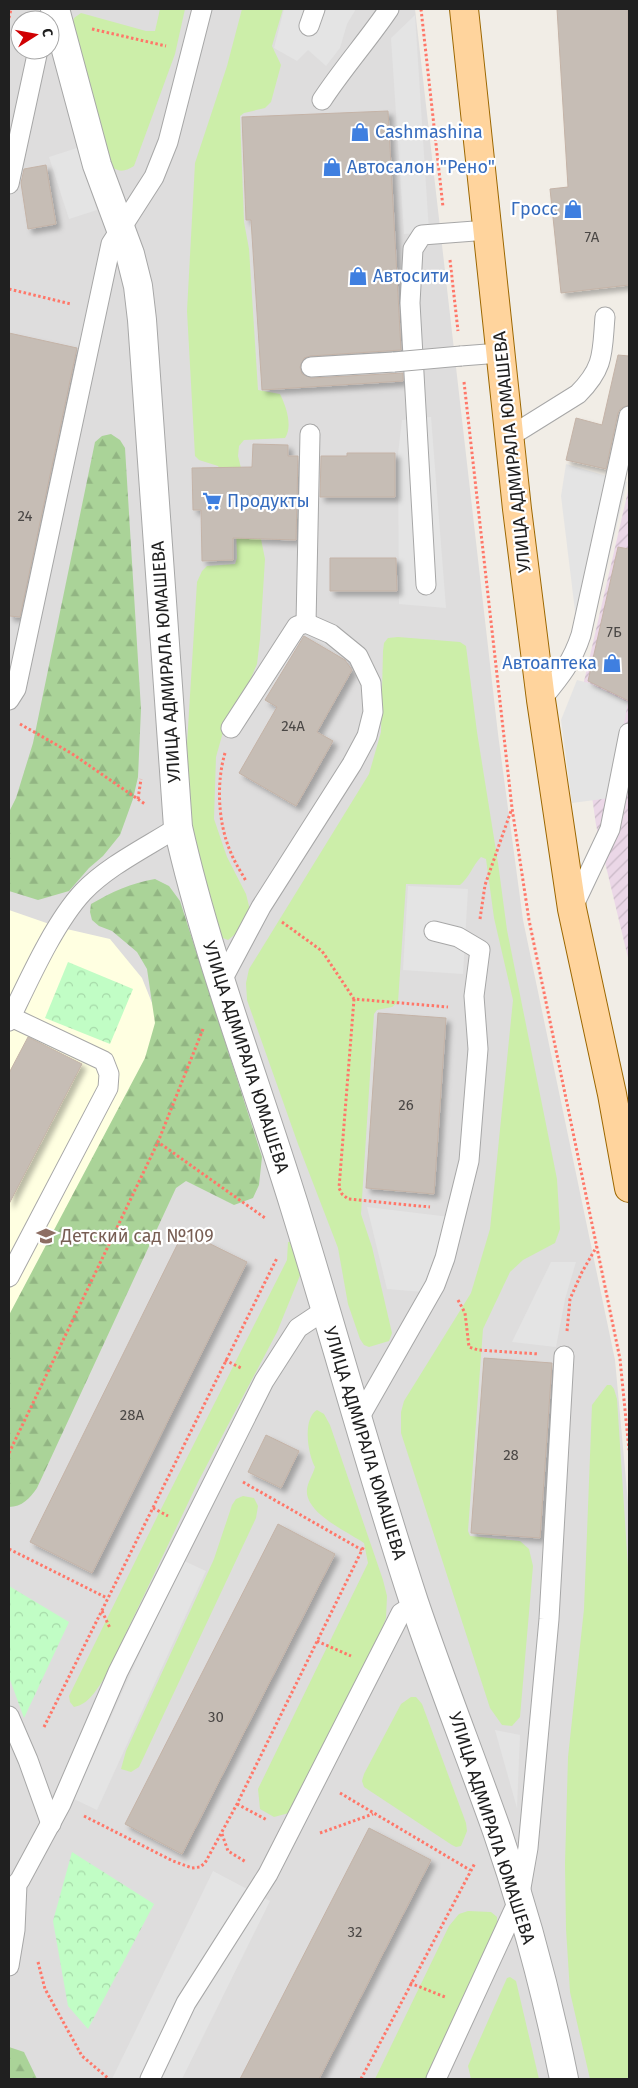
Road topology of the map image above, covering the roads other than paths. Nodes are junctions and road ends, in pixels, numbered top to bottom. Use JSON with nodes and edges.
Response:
{"nodes":[{"id":1,"x":202,"y":9,"type":"edge"},
{"id":2,"x":389,"y":9,"type":"edge"},
{"id":3,"x":464,"y":9,"type":"edge"},
{"id":4,"x":60,"y":44,"type":"edge"},
{"id":5,"x":36,"y":60,"type":"edge"},
{"id":6,"x":322,"y":100,"type":"dead end"},
{"id":7,"x":9,"y":184,"type":"edge"},
{"id":8,"x":122,"y":227,"type":"junction"},
{"id":9,"x":488,"y":230,"type":"junction"},
{"id":10,"x":604,"y":317,"type":"dead end"},
{"id":11,"x":500,"y":352,"type":"junction"},
{"id":12,"x":312,"y":367,"type":"dead end"},
{"id":13,"x":629,"y":416,"type":"edge"},
{"id":14,"x":310,"y":434,"type":"dead end"},
{"id":15,"x":509,"y":437,"type":"junction"},
{"id":16,"x":426,"y":585,"type":"dead end"},
{"id":17,"x":306,"y":623,"type":"junction"},
{"id":18,"x":9,"y":700,"type":"edge"},
{"id":19,"x":540,"y":700,"type":"junction"},
{"id":20,"x":231,"y":728,"type":"dead end"},
{"id":21,"x":629,"y":733,"type":"edge"},
{"id":22,"x":178,"y":827,"type":"junction"},
{"id":23,"x":572,"y":909,"type":"junction"},
{"id":24,"x":434,"y":931,"type":"dead end"},
{"id":25,"x":220,"y":984,"type":"junction"},
{"id":26,"x":10,"y":1019,"type":"edge"},
{"id":27,"x":623,"y":1112,"type":"edge"},
{"id":28,"x":629,"y":1188,"type":"edge"},
{"id":29,"x":9,"y":1277,"type":"edge"},
{"id":30,"x":325,"y":1310,"type":"junction"},
{"id":31,"x":564,"y":1356,"type":"dead end"},
{"id":32,"x":358,"y":1420,"type":"junction"},
{"id":33,"x":415,"y":1604,"type":"junction"},
{"id":34,"x":9,"y":1716,"type":"edge"},
{"id":35,"x":51,"y":1824,"type":"junction"},
{"id":36,"x":13,"y":1888,"type":"edge"},
{"id":37,"x":519,"y":1899,"type":"junction"},
{"id":38,"x":9,"y":1966,"type":"edge"},
{"id":39,"x":150,"y":2079,"type":"edge"},
{"id":40,"x":436,"y":2079,"type":"edge"},
{"id":41,"x":564,"y":2079,"type":"edge"}],
"edges":[{"from":1,"to":8,"type":"lane"},
{"from":2,"to":6,"type":"lane"},
{"from":3,"to":9,"type":"main road","name":"УЛИЦА АДМИРАЛА ЮМАШЕВА"},
{"from":4,"to":8,"type":"street","name":"УЛИЦА АДМИРАЛА ЮМАШЕВА"},
{"from":5,"to":7,"type":"lane"},
{"from":8,"to":18,"type":"lane"},
{"from":8,"to":22,"type":"street","name":"УЛИЦА АДМИРАЛА ЮМАШЕВА"},
{"from":9,"to":11,"type":"main road","name":"УЛИЦА АДМИРАЛА ЮМАШЕВА"},
{"from":9,"to":16,"type":"lane"},
{"from":10,"to":15,"type":"lane"},
{"from":11,"to":12,"type":"lane","bridge":true},
{"from":11,"to":15,"type":"main road","name":"УЛИЦА АДМИРАЛА ЮМАШЕВА"},
{"from":13,"to":19,"type":"lane"},
{"from":14,"to":17,"type":"lane"},
{"from":15,"to":19,"type":"main road","name":"УЛИЦА АДМИРАЛА ЮМАШЕВА"},
{"from":17,"to":20,"type":"lane"},
{"from":17,"to":25,"type":"lane"},
{"from":19,"to":23,"type":"main road","name":"УЛИЦА АДМИРАЛА ЮМАШЕВА"},
{"from":21,"to":23,"type":"lane"},
{"from":22,"to":25,"type":"street","name":"УЛИЦА АДМИРАЛА ЮМАШЕВА"},
{"from":22,"to":26,"type":"lane"},
{"from":23,"to":27,"type":"main road","name":"УЛИЦА АДМИРАЛА ЮМАШЕВА"},
{"from":24,"to":32,"type":"lane"},
{"from":25,"to":30,"type":"street","name":"УЛИЦА АДМИРАЛА ЮМАШЕВА"},
{"from":26,"to":29,"type":"lane"},
{"from":27,"to":28,"type":"main road","name":"УЛИЦА АДМИРАЛА ЮМАШЕВА"},
{"from":30,"to":32,"type":"street","name":"УЛИЦА АДМИРАЛА ЮМАШЕВА"},
{"from":30,"to":35,"type":"lane"},
{"from":31,"to":37,"type":"lane"},
{"from":32,"to":33,"type":"street","name":"УЛИЦА АДМИРАЛА ЮМАШЕВА"},
{"from":33,"to":37,"type":"street","name":"УЛИЦА АДМИРАЛА ЮМАШЕВА"},
{"from":33,"to":39,"type":"lane"},
{"from":34,"to":35,"type":"lane"},
{"from":35,"to":36,"type":"lane"},
{"from":36,"to":38,"type":"lane"},
{"from":37,"to":40,"type":"lane"},
{"from":37,"to":41,"type":"street","name":"УЛИЦА АДМИРАЛА ЮМАШЕВА"}]}
